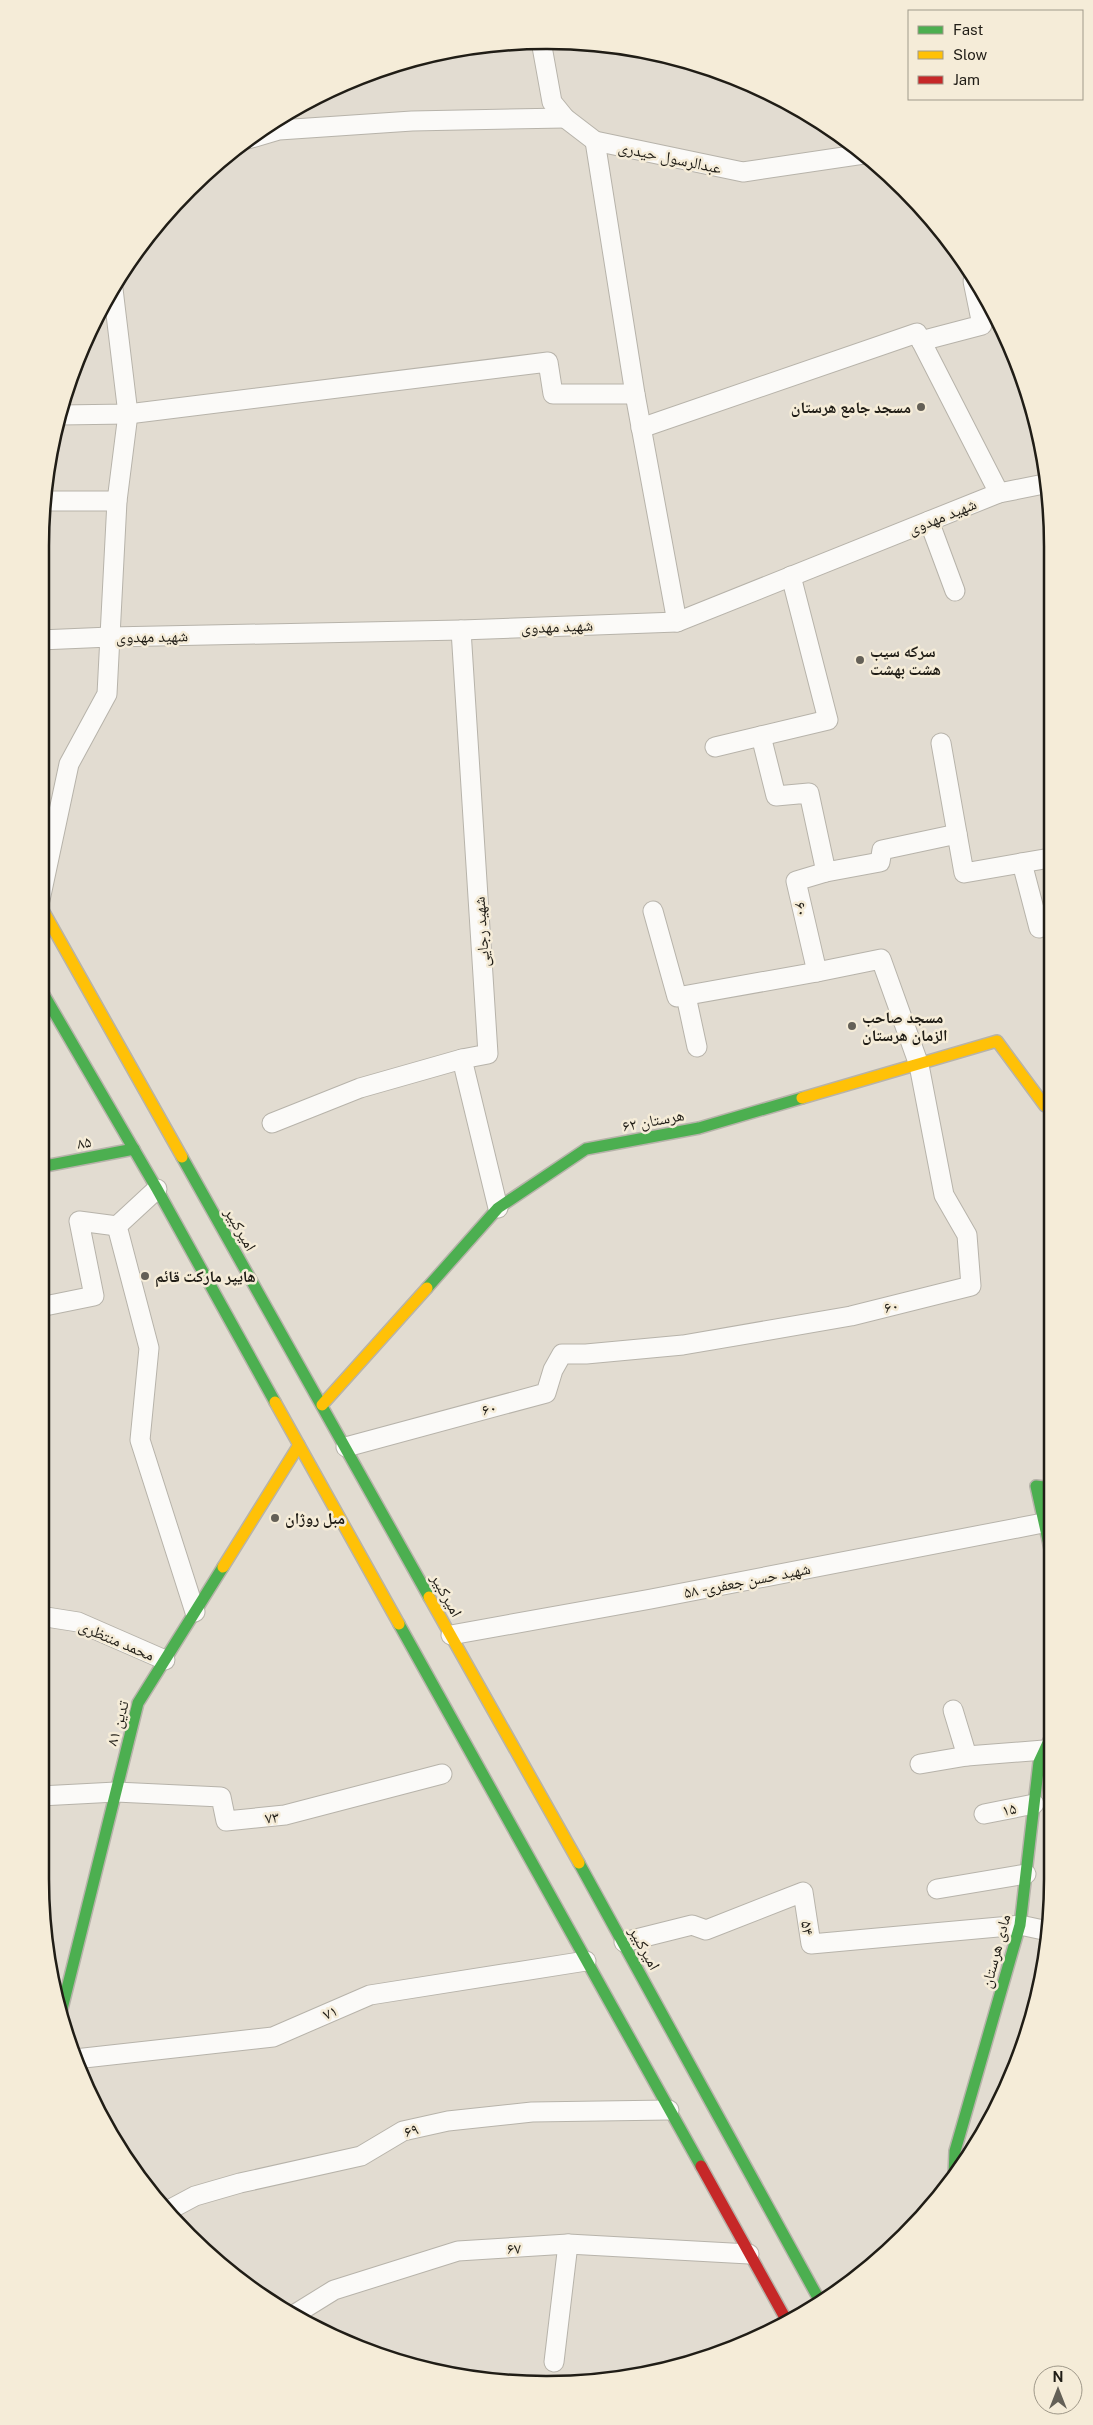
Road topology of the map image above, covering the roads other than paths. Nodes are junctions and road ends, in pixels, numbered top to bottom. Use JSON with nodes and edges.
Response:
{"nodes":[{"id":1,"x":542,"y":49,"type":"edge"},
{"id":2,"x":565,"y":118,"type":"junction"},
{"id":3,"x":271,"y":132,"type":"edge"},
{"id":4,"x":595,"y":141,"type":"junction"},
{"id":5,"x":854,"y":155,"type":"edge"},
{"id":6,"x":976,"y":295,"type":"edge"},
{"id":7,"x":114,"y":299,"type":"edge"},
{"id":8,"x":921,"y":341,"type":"junction"},
{"id":9,"x":635,"y":394,"type":"junction"},
{"id":10,"x":128,"y":414,"type":"junction"},
{"id":11,"x":67,"y":415,"type":"edge"},
{"id":12,"x":641,"y":428,"type":"junction"},
{"id":13,"x":1040,"y":484,"type":"edge"},
{"id":14,"x":999,"y":493,"type":"junction"},
{"id":15,"x":51,"y":501,"type":"edge"},
{"id":16,"x":117,"y":502,"type":"junction"},
{"id":17,"x":929,"y":520,"type":"junction"},
{"id":18,"x":791,"y":576,"type":"junction"},
{"id":19,"x":955,"y":590,"type":"dead end"},
{"id":20,"x":677,"y":622,"type":"junction"},
{"id":21,"x":461,"y":630,"type":"junction"},
{"id":22,"x":110,"y":636,"type":"junction"},
{"id":23,"x":49,"y":639,"type":"edge"},
{"id":24,"x":761,"y":736,"type":"junction"},
{"id":25,"x":940,"y":743,"type":"dead end"},
{"id":26,"x":715,"y":747,"type":"dead end"},
{"id":27,"x":957,"y":834,"type":"junction"},
{"id":28,"x":49,"y":858,"type":"edge"},
{"id":29,"x":1044,"y":859,"type":"edge"},
{"id":30,"x":1022,"y":863,"type":"junction"},
{"id":31,"x":826,"y":872,"type":"junction"},
{"id":32,"x":653,"y":911,"type":"dead end"},
{"id":33,"x":49,"y":926,"type":"edge"},
{"id":34,"x":1039,"y":928,"type":"dead end"},
{"id":35,"x":816,"y":972,"type":"junction"},
{"id":36,"x":686,"y":996,"type":"junction"},
{"id":37,"x":49,"y":998,"type":"edge"},
{"id":38,"x":697,"y":1048,"type":"dead end"},
{"id":39,"x":462,"y":1059,"type":"junction"},
{"id":40,"x":919,"y":1065,"type":"junction"},
{"id":41,"x":1044,"y":1105,"type":"edge"},
{"id":42,"x":272,"y":1123,"type":"dead end"},
{"id":43,"x":134,"y":1149,"type":"junction"},
{"id":44,"x":49,"y":1165,"type":"edge"},
{"id":45,"x":157,"y":1190,"type":"junction"},
{"id":46,"x":498,"y":1208,"type":"junction"},
{"id":47,"x":117,"y":1226,"type":"junction"},
{"id":48,"x":49,"y":1305,"type":"edge"},
{"id":49,"x":322,"y":1406,"type":"junction"},
{"id":50,"x":299,"y":1445,"type":"junction"},
{"id":51,"x":346,"y":1447,"type":"junction"},
{"id":52,"x":1044,"y":1487,"type":"edge"},
{"id":53,"x":1043,"y":1523,"type":"junction"},
{"id":54,"x":1044,"y":1527,"type":"edge"},
{"id":55,"x":195,"y":1612,"type":"junction"},
{"id":56,"x":49,"y":1617,"type":"edge"},
{"id":57,"x":451,"y":1635,"type":"junction"},
{"id":58,"x":165,"y":1660,"type":"junction"},
{"id":59,"x":953,"y":1710,"type":"dead end"},
{"id":60,"x":1044,"y":1750,"type":"joint"},
{"id":61,"x":967,"y":1756,"type":"junction"},
{"id":62,"x":920,"y":1764,"type":"dead end"},
{"id":63,"x":442,"y":1774,"type":"dead end"},
{"id":64,"x":116,"y":1792,"type":"junction"},
{"id":65,"x":49,"y":1796,"type":"edge"},
{"id":66,"x":1034,"y":1804,"type":"junction"},
{"id":67,"x":984,"y":1814,"type":"dead end"},
{"id":68,"x":1026,"y":1874,"type":"junction"},
{"id":69,"x":937,"y":1889,"type":"dead end"},
{"id":70,"x":1020,"y":1924,"type":"junction"},
{"id":71,"x":1041,"y":1929,"type":"edge"},
{"id":72,"x":624,"y":1942,"type":"junction"},
{"id":73,"x":586,"y":1961,"type":"junction"},
{"id":74,"x":64,"y":2000,"type":"edge"},
{"id":75,"x":83,"y":2058,"type":"edge"},
{"id":76,"x":669,"y":2110,"type":"junction"},
{"id":77,"x":955,"y":2163,"type":"edge"},
{"id":78,"x":173,"y":2208,"type":"edge"},
{"id":79,"x":568,"y":2244,"type":"junction"},
{"id":80,"x":749,"y":2254,"type":"junction"},
{"id":81,"x":816,"y":2296,"type":"edge"},
{"id":82,"x":300,"y":2311,"type":"edge"},
{"id":83,"x":784,"y":2316,"type":"edge"},
{"id":84,"x":554,"y":2362,"type":"dead end"}],
"edges":[{"from":1,"to":2,"type":"street","name":"عبدالرسول حیدری"},
{"from":2,"to":3,"type":"street"},
{"from":2,"to":4,"type":"street","name":"عبدالرسول حیدری"},
{"from":4,"to":5,"type":"street","name":"عبدالرسول حیدری"},
{"from":4,"to":9,"type":"street"},
{"from":6,"to":8,"type":"street"},
{"from":7,"to":10,"type":"street"},
{"from":8,"to":12,"type":"street"},
{"from":8,"to":14,"type":"street"},
{"from":9,"to":10,"type":"street"},
{"from":9,"to":12,"type":"street"},
{"from":10,"to":11,"type":"street"},
{"from":10,"to":16,"type":"street"},
{"from":12,"to":20,"type":"street"},
{"from":13,"to":14,"type":"street","name":"شهید مهدوی"},
{"from":14,"to":17,"type":"street","name":"شهید مهدوی"},
{"from":15,"to":16,"type":"street"},
{"from":16,"to":22,"type":"street"},
{"from":17,"to":18,"type":"street","name":"شهید مهدوی"},
{"from":17,"to":19,"type":"street"},
{"from":18,"to":20,"type":"street","name":"شهید مهدوی"},
{"from":18,"to":24,"type":"street"},
{"from":20,"to":21,"type":"street","name":"شهید مهدوی"},
{"from":21,"to":22,"type":"street","name":"شهید مهدوی"},
{"from":21,"to":39,"type":"street","name":"شهید رجایی"},
{"from":22,"to":23,"type":"street","name":"شهید مهدوی"},
{"from":22,"to":28,"type":"street"},
{"from":24,"to":26,"type":"street"},
{"from":24,"to":31,"type":"street"},
{"from":25,"to":27,"type":"street"},
{"from":27,"to":30,"type":"street"},
{"from":27,"to":31,"type":"street"},
{"from":29,"to":30,"type":"street"},
{"from":30,"to":34,"type":"street"},
{"from":31,"to":35,"type":"street","name":"۶۰"},
{"from":32,"to":36,"type":"street"},
{"from":33,"to":49,"type":"main road","name":"امیرکبیر"},
{"from":35,"to":36,"type":"street"},
{"from":35,"to":40,"type":"street","name":"۶۰"},
{"from":36,"to":38,"type":"street"},
{"from":37,"to":43,"type":"main road"},
{"from":39,"to":42,"type":"street"},
{"from":39,"to":46,"type":"street"},
{"from":40,"to":41,"type":"main road","name":"هرستان ۶۲"},
{"from":40,"to":46,"type":"main road","name":"هرستان ۶۲"},
{"from":40,"to":51,"type":"street","name":"۶۰"},
{"from":43,"to":44,"type":"main road","name":"۸۵"},
{"from":43,"to":45,"type":"main road"},
{"from":45,"to":47,"type":"street"},
{"from":45,"to":50,"type":"main road"},
{"from":46,"to":49,"type":"main road","name":"هرستان ۶۲"},
{"from":47,"to":48,"type":"street"},
{"from":47,"to":55,"type":"street"},
{"from":49,"to":51,"type":"main road","name":"امیرکبیر"},
{"from":50,"to":55,"type":"main road","name":"تدین ۸۱"},
{"from":50,"to":73,"type":"main road"},
{"from":51,"to":57,"type":"main road","name":"امیرکبیر"},
{"from":52,"to":53,"type":"main road"},
{"from":53,"to":54,"type":"main road"},
{"from":53,"to":57,"type":"street","name":"شهید حسن جعفری- ۵۸"},
{"from":55,"to":58,"type":"main road","name":"تدین ۸۱"},
{"from":56,"to":58,"type":"street","name":"محمد منتظری"},
{"from":57,"to":72,"type":"main road","name":"امیرکبیر"},
{"from":58,"to":64,"type":"main road","name":"تدین ۸۱"},
{"from":59,"to":61,"type":"street"},
{"from":60,"to":61,"type":"street"},
{"from":60,"to":66,"type":"main road","name":"مادی هرستان"},
{"from":61,"to":62,"type":"street"},
{"from":63,"to":64,"type":"street","name":"۷۳"},
{"from":64,"to":65,"type":"street"},
{"from":64,"to":74,"type":"main road","name":"تدین ۸۱"},
{"from":66,"to":67,"type":"street","name":"۱۵"},
{"from":66,"to":68,"type":"main road","name":"مادی هرستان"},
{"from":68,"to":69,"type":"street"},
{"from":68,"to":70,"type":"main road","name":"مادی هرستان"},
{"from":70,"to":71,"type":"street"},
{"from":70,"to":72,"type":"street","name":"۵۴"},
{"from":70,"to":77,"type":"main road","name":"مادی هرستان"},
{"from":72,"to":81,"type":"main road","name":"امیرکبیر"},
{"from":73,"to":75,"type":"street","name":"۷۱"},
{"from":73,"to":76,"type":"main road"},
{"from":76,"to":78,"type":"street","name":"۶۹"},
{"from":76,"to":80,"type":"main road"},
{"from":79,"to":80,"type":"street","name":"۶۷"},
{"from":79,"to":82,"type":"street","name":"۶۷"},
{"from":79,"to":84,"type":"street"},
{"from":80,"to":83,"type":"main road"}]}
